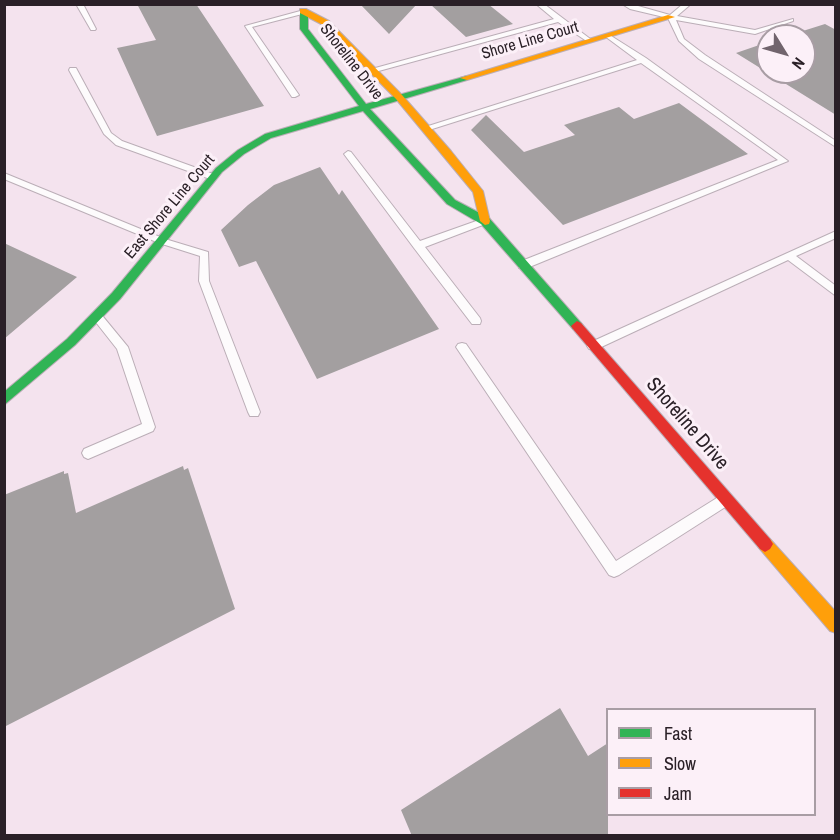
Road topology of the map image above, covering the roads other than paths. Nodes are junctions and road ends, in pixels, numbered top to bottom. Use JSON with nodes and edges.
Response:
{"nodes":[{"id":1,"x":79,"y":4,"type":"edge"},
{"id":2,"x":538,"y":4,"type":"edge"},
{"id":3,"x":625,"y":4,"type":"edge"},
{"id":4,"x":688,"y":4,"type":"edge"},
{"id":5,"x":301,"y":8,"type":"edge"},
{"id":6,"x":671,"y":17,"type":"junction"},
{"id":7,"x":559,"y":20,"type":"junction"},
{"id":8,"x":791,"y":20,"type":"dead end"},
{"id":9,"x":93,"y":28,"type":"dead end"},
{"id":10,"x":608,"y":36,"type":"junction"},
{"id":11,"x":590,"y":41,"type":"junction"},
{"id":12,"x":643,"y":60,"type":"junction"},
{"id":13,"x":73,"y":70,"type":"dead end"},
{"id":14,"x":372,"y":70,"type":"junction"},
{"id":15,"x":295,"y":95,"type":"dead end"},
{"id":16,"x":399,"y":97,"type":"junction"},
{"id":17,"x":364,"y":106,"type":"junction"},
{"id":18,"x":426,"y":128,"type":"junction"},
{"id":19,"x":836,"y":145,"type":"edge"},
{"id":20,"x":348,"y":154,"type":"dead end"},
{"id":21,"x":4,"y":176,"type":"edge"},
{"id":22,"x":213,"y":177,"type":"junction"},
{"id":23,"x":485,"y":221,"type":"junction"},
{"id":24,"x":836,"y":234,"type":"edge"},
{"id":25,"x":162,"y":241,"type":"junction"},
{"id":26,"x":417,"y":246,"type":"junction"},
{"id":27,"x":789,"y":256,"type":"junction"},
{"id":28,"x":523,"y":265,"type":"junction"},
{"id":29,"x":836,"y":292,"type":"edge"},
{"id":30,"x":96,"y":316,"type":"junction"},
{"id":31,"x":476,"y":321,"type":"dead end"},
{"id":32,"x":593,"y":346,"type":"junction"},
{"id":33,"x":462,"y":347,"type":"dead end"},
{"id":34,"x":4,"y":400,"type":"edge"},
{"id":35,"x":254,"y":412,"type":"dead end"},
{"id":36,"x":88,"y":453,"type":"dead end"},
{"id":37,"x":726,"y":499,"type":"junction"},
{"id":38,"x":836,"y":625,"type":"edge"}],
"edges":[{"from":1,"to":9,"type":"lane"},
{"from":2,"to":7,"type":"lane"},
{"from":3,"to":6,"type":"lane"},
{"from":4,"to":6,"type":"lane"},
{"from":5,"to":14,"type":"street","name":"Shoreline Drive"},
{"from":5,"to":15,"type":"lane"},
{"from":5,"to":17,"type":"street","name":"Shoreline Drive"},
{"from":6,"to":8,"type":"lane"},
{"from":6,"to":10,"type":"street","name":"Shore Line Court"},
{"from":6,"to":19,"type":"lane"},
{"from":7,"to":11,"type":"lane"},
{"from":7,"to":14,"type":"lane"},
{"from":10,"to":11,"type":"street","name":"Shore Line Court"},
{"from":10,"to":12,"type":"lane"},
{"from":11,"to":16,"type":"street","name":"Shore Line Court"},
{"from":12,"to":18,"type":"lane"},
{"from":12,"to":28,"type":"lane"},
{"from":13,"to":22,"type":"lane"},
{"from":14,"to":16,"type":"street","name":"Shoreline Drive"},
{"from":16,"to":17,"type":"street","name":"East Shore Line Court"},
{"from":16,"to":18,"type":"street","name":"Shoreline Drive"},
{"from":17,"to":22,"type":"street","name":"East Shore Line Court"},
{"from":17,"to":23,"type":"street","name":"Shoreline Drive"},
{"from":18,"to":23,"type":"street","name":"Shoreline Drive"},
{"from":20,"to":26,"type":"lane"},
{"from":21,"to":25,"type":"lane"},
{"from":22,"to":25,"type":"street","name":"East Shore Line Court"},
{"from":23,"to":26,"type":"lane"},
{"from":23,"to":28,"type":"street","name":"Shoreline Drive"},
{"from":24,"to":27,"type":"lane"},
{"from":25,"to":30,"type":"street","name":"East Shore Line Court"},
{"from":25,"to":35,"type":"lane"},
{"from":26,"to":31,"type":"lane"},
{"from":27,"to":29,"type":"lane"},
{"from":27,"to":32,"type":"lane"},
{"from":28,"to":32,"type":"street","name":"Shoreline Drive"},
{"from":30,"to":34,"type":"street","name":"East Shore Line Court"},
{"from":30,"to":36,"type":"lane"},
{"from":32,"to":37,"type":"street","name":"Shoreline Drive"},
{"from":33,"to":37,"type":"lane"},
{"from":37,"to":38,"type":"street","name":"Shoreline Drive"}]}
